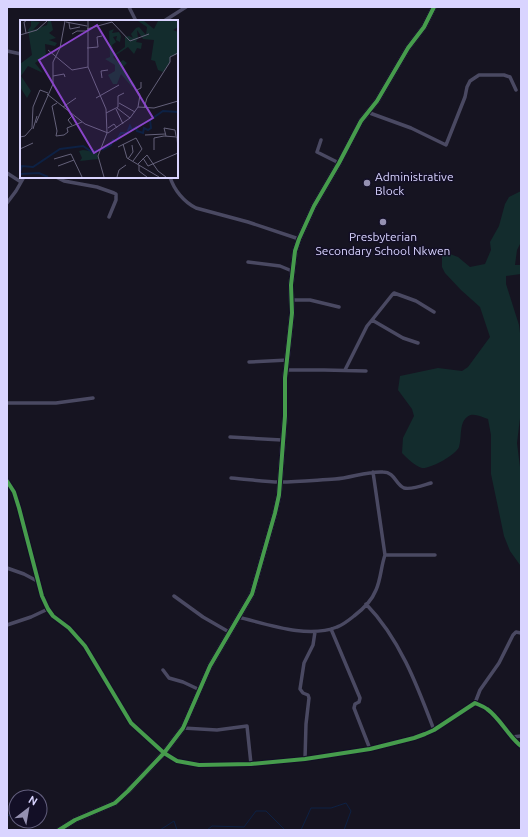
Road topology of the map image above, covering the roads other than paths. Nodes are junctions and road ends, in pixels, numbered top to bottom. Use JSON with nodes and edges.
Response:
{"nodes":[{"id":1,"x":129,"y":7,"type":"edge"},
{"id":2,"x":186,"y":7,"type":"edge"},
{"id":3,"x":434,"y":7,"type":"edge"},
{"id":4,"x":136,"y":20,"type":"edge"},
{"id":5,"x":166,"y":20,"type":"edge"},
{"id":6,"x":7,"y":51,"type":"edge"},
{"id":7,"x":20,"y":54,"type":"edge"},
{"id":8,"x":516,"y":90,"type":"dead end"},
{"id":9,"x":368,"y":112,"type":"junction"},
{"id":10,"x":321,"y":140,"type":"dead end"},
{"id":11,"x":339,"y":163,"type":"junction"},
{"id":12,"x":7,"y":173,"type":"edge"},
{"id":13,"x":23,"y":178,"type":"edge"},
{"id":14,"x":58,"y":178,"type":"edge"},
{"id":15,"x":170,"y":178,"type":"edge"},
{"id":16,"x":21,"y":182,"type":"junction"},
{"id":17,"x":7,"y":202,"type":"edge"},
{"id":18,"x":109,"y":217,"type":"dead end"},
{"id":19,"x":299,"y":239,"type":"junction"},
{"id":20,"x":248,"y":262,"type":"dead end"},
{"id":21,"x":292,"y":271,"type":"junction"},
{"id":22,"x":292,"y":300,"type":"junction"},
{"id":23,"x":339,"y":307,"type":"dead end"},
{"id":24,"x":434,"y":312,"type":"dead end"},
{"id":25,"x":372,"y":320,"type":"junction"},
{"id":26,"x":418,"y":343,"type":"dead end"},
{"id":27,"x":288,"y":360,"type":"junction"},
{"id":28,"x":249,"y":362,"type":"dead end"},
{"id":29,"x":286,"y":370,"type":"junction"},
{"id":30,"x":345,"y":370,"type":"junction"},
{"id":31,"x":366,"y":371,"type":"dead end"},
{"id":32,"x":93,"y":398,"type":"dead end"},
{"id":33,"x":7,"y":403,"type":"edge"},
{"id":34,"x":230,"y":437,"type":"dead end"},
{"id":35,"x":282,"y":440,"type":"junction"},
{"id":36,"x":373,"y":472,"type":"junction"},
{"id":37,"x":231,"y":478,"type":"dead end"},
{"id":38,"x":7,"y":481,"type":"edge"},
{"id":39,"x":279,"y":482,"type":"junction"},
{"id":40,"x":431,"y":483,"type":"dead end"},
{"id":41,"x":385,"y":555,"type":"junction"},
{"id":42,"x":435,"y":555,"type":"dead end"},
{"id":43,"x":7,"y":568,"type":"edge"},
{"id":44,"x":39,"y":582,"type":"junction"},
{"id":45,"x":174,"y":596,"type":"dead end"},
{"id":46,"x":366,"y":604,"type":"junction"},
{"id":47,"x":48,"y":609,"type":"junction"},
{"id":48,"x":238,"y":617,"type":"junction"},
{"id":49,"x":7,"y":625,"type":"edge"},
{"id":50,"x":331,"y":629,"type":"junction"},
{"id":51,"x":229,"y":632,"type":"junction"},
{"id":52,"x":315,"y":632,"type":"junction"},
{"id":53,"x":521,"y":633,"type":"edge"},
{"id":54,"x":163,"y":670,"type":"dead end"},
{"id":55,"x":200,"y":690,"type":"junction"},
{"id":56,"x":475,"y":703,"type":"junction"},
{"id":57,"x":183,"y":728,"type":"junction"},
{"id":58,"x":434,"y":730,"type":"junction"},
{"id":59,"x":521,"y":736,"type":"edge"},
{"id":60,"x":512,"y":737,"type":"junction"},
{"id":61,"x":521,"y":746,"type":"edge"},
{"id":62,"x":370,"y":749,"type":"junction"},
{"id":63,"x":164,"y":753,"type":"junction"},
{"id":64,"x":305,"y":759,"type":"junction"},
{"id":65,"x":251,"y":764,"type":"junction"},
{"id":66,"x":59,"y":830,"type":"edge"}],
"edges":[{"from":1,"to":4,"type":"street"},
{"from":2,"to":5,"type":"street"},
{"from":3,"to":9,"type":"street"},
{"from":6,"to":7,"type":"street"},
{"from":8,"to":9,"type":"street"},
{"from":9,"to":11,"type":"street"},
{"from":10,"to":11,"type":"street"},
{"from":11,"to":19,"type":"street"},
{"from":12,"to":16,"type":"street"},
{"from":13,"to":16,"type":"street"},
{"from":14,"to":18,"type":"street"},
{"from":15,"to":19,"type":"street"},
{"from":16,"to":17,"type":"street"},
{"from":19,"to":21,"type":"street"},
{"from":20,"to":21,"type":"street"},
{"from":21,"to":22,"type":"street"},
{"from":22,"to":23,"type":"street"},
{"from":22,"to":27,"type":"street"},
{"from":24,"to":25,"type":"street"},
{"from":25,"to":26,"type":"street"},
{"from":25,"to":30,"type":"street"},
{"from":27,"to":28,"type":"street"},
{"from":27,"to":29,"type":"street"},
{"from":29,"to":30,"type":"street"},
{"from":29,"to":35,"type":"street"},
{"from":30,"to":31,"type":"street"},
{"from":32,"to":33,"type":"street"},
{"from":34,"to":35,"type":"street"},
{"from":35,"to":39,"type":"street"},
{"from":36,"to":39,"type":"street"},
{"from":36,"to":40,"type":"street"},
{"from":36,"to":41,"type":"street"},
{"from":37,"to":39,"type":"street"},
{"from":38,"to":44,"type":"street"},
{"from":39,"to":48,"type":"street"},
{"from":41,"to":42,"type":"street"},
{"from":41,"to":46,"type":"street"},
{"from":43,"to":44,"type":"street"},
{"from":44,"to":47,"type":"street"},
{"from":45,"to":51,"type":"street"},
{"from":46,"to":50,"type":"street"},
{"from":46,"to":58,"type":"street"},
{"from":47,"to":49,"type":"street"},
{"from":47,"to":63,"type":"street"},
{"from":48,"to":51,"type":"street"},
{"from":48,"to":52,"type":"street"},
{"from":50,"to":52,"type":"street"},
{"from":50,"to":62,"type":"street"},
{"from":51,"to":55,"type":"street"},
{"from":52,"to":64,"type":"street"},
{"from":53,"to":56,"type":"street"},
{"from":54,"to":55,"type":"street"},
{"from":55,"to":57,"type":"street"},
{"from":56,"to":58,"type":"street"},
{"from":56,"to":60,"type":"street"},
{"from":57,"to":63,"type":"street"},
{"from":57,"to":65,"type":"street"},
{"from":58,"to":62,"type":"street"},
{"from":59,"to":60,"type":"street"},
{"from":60,"to":61,"type":"street"},
{"from":62,"to":64,"type":"street"},
{"from":63,"to":65,"type":"street"},
{"from":63,"to":66,"type":"street"},
{"from":64,"to":65,"type":"street"}]}
